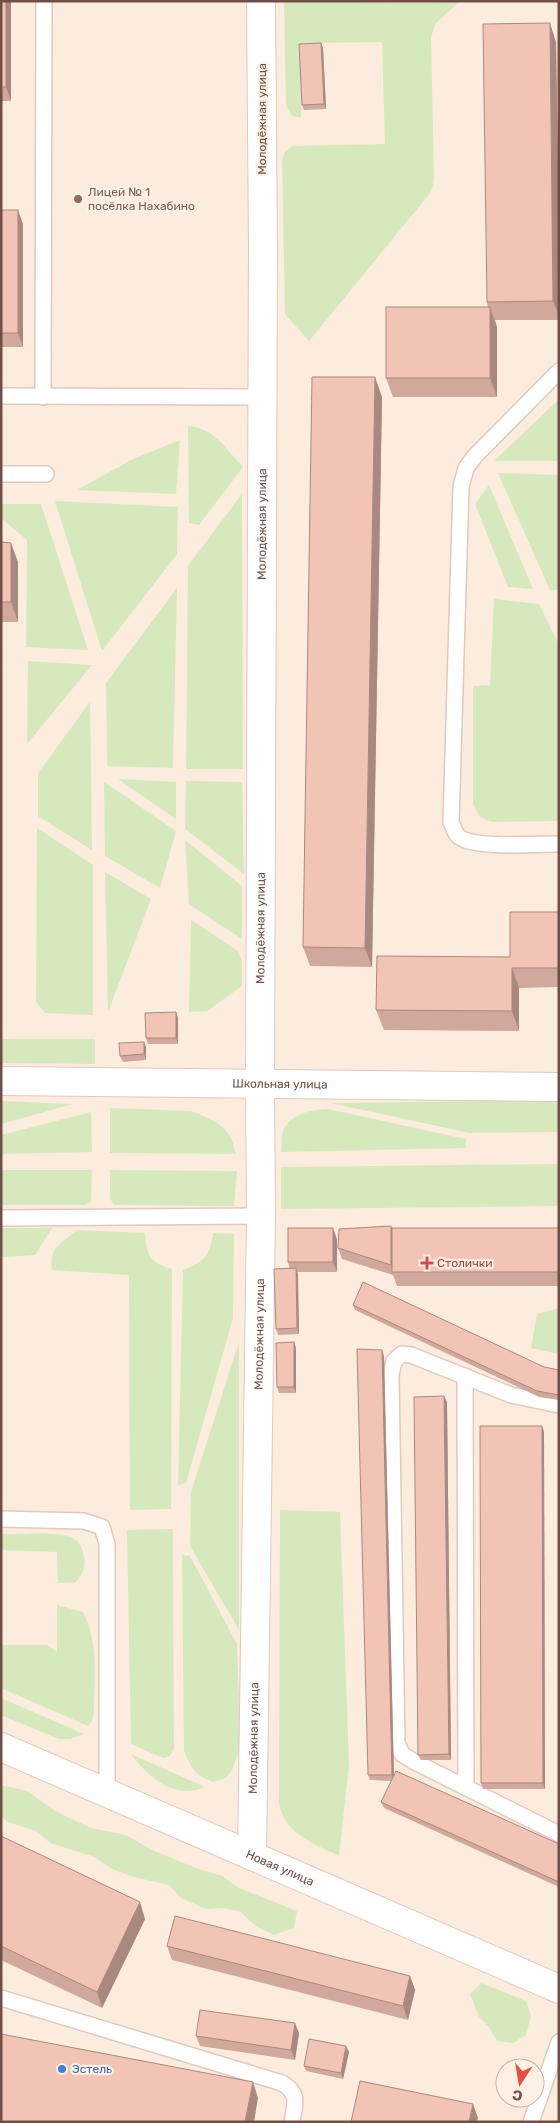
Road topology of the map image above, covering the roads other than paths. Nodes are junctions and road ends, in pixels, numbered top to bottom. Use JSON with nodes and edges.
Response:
{"nodes":[{"id":1,"x":44,"y":1,"type":"edge"},
{"id":2,"x":261,"y":1,"type":"edge"},
{"id":3,"x":559,"y":371,"type":"edge"},
{"id":4,"x":1,"y":396,"type":"edge"},
{"id":5,"x":43,"y":396,"type":"junction"},
{"id":6,"x":262,"y":397,"type":"junction"},
{"id":7,"x":1,"y":474,"type":"edge"},
{"id":8,"x":46,"y":474,"type":"dead end"},
{"id":9,"x":559,"y":844,"type":"edge"},
{"id":10,"x":1,"y":1081,"type":"edge"},
{"id":11,"x":260,"y":1085,"type":"junction"},
{"id":12,"x":559,"y":1087,"type":"edge"},
{"id":13,"x":261,"y":1216,"type":"junction"},
{"id":14,"x":1,"y":1218,"type":"edge"},
{"id":15,"x":464,"y":1376,"type":"junction"},
{"id":16,"x":559,"y":1405,"type":"edge"},
{"id":17,"x":1,"y":1518,"type":"edge"},
{"id":18,"x":1,"y":1747,"type":"edge"},
{"id":19,"x":466,"y":1787,"type":"junction"},
{"id":20,"x":107,"y":1792,"type":"junction"},
{"id":21,"x":559,"y":1834,"type":"edge"},
{"id":22,"x":252,"y":1856,"type":"junction"},
{"id":23,"x":559,"y":1989,"type":"edge"},
{"id":24,"x":1,"y":1998,"type":"edge"},
{"id":25,"x":559,"y":2042,"type":"edge"},
{"id":26,"x":292,"y":2122,"type":"edge"},
{"id":27,"x":531,"y":2122,"type":"edge"}],
"edges":[{"from":1,"to":5,"type":"lane"},
{"from":2,"to":6,"type":"street","name":"Молодёжная улица"},
{"from":3,"to":9,"type":"lane"},
{"from":4,"to":5,"type":"lane"},
{"from":5,"to":6,"type":"lane"},
{"from":6,"to":11,"type":"street","name":"Молодёжная улица"},
{"from":7,"to":8,"type":"lane"},
{"from":10,"to":11,"type":"street","name":"Школьная улица"},
{"from":11,"to":12,"type":"street","name":"Школьная улица"},
{"from":11,"to":13,"type":"street","name":"Молодёжная улица"},
{"from":13,"to":14,"type":"lane"},
{"from":13,"to":22,"type":"street","name":"Молодёжная улица"},
{"from":15,"to":16,"type":"lane"},
{"from":15,"to":19,"type":"lane"},
{"from":15,"to":19,"type":"lane"},
{"from":17,"to":20,"type":"lane"},
{"from":18,"to":20,"type":"street","name":"Новая улица"},
{"from":19,"to":21,"type":"lane"},
{"from":20,"to":22,"type":"street","name":"Новая улица"},
{"from":22,"to":23,"type":"street","name":"Новая улица"},
{"from":24,"to":26,"type":"lane"},
{"from":25,"to":27,"type":"lane"}]}
